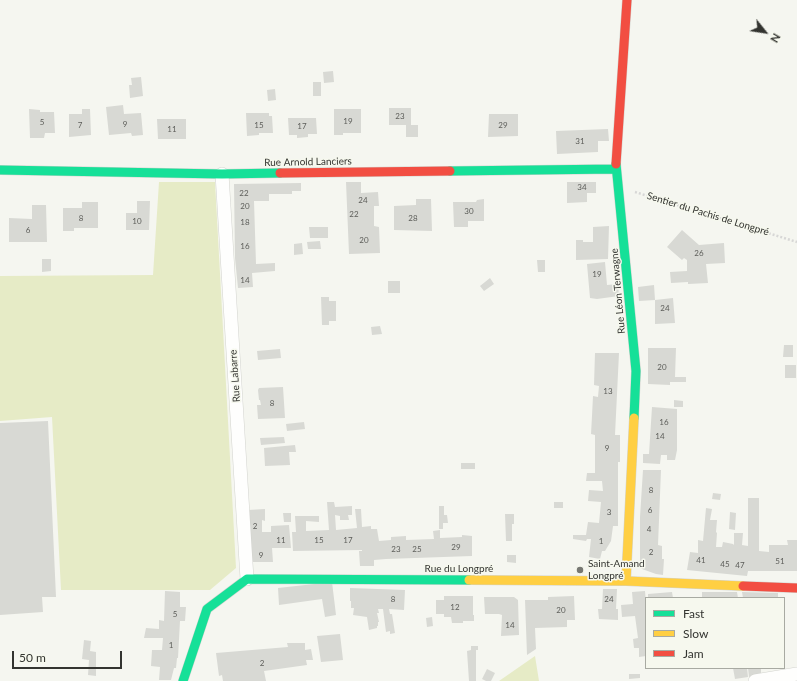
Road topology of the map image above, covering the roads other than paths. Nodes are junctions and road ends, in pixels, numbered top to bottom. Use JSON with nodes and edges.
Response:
{"nodes":[{"id":1,"x":627,"y":0,"type":"edge"},
{"id":2,"x":616,"y":169,"type":"junction"},
{"id":3,"x":0,"y":170,"type":"edge"},
{"id":4,"x":222,"y":174,"type":"junction"},
{"id":5,"x":247,"y":578,"type":"junction"},
{"id":6,"x":626,"y":581,"type":"junction"},
{"id":7,"x":797,"y":588,"type":"edge"},
{"id":8,"x":797,"y":674,"type":"edge"},
{"id":9,"x":183,"y":681,"type":"edge"},
{"id":10,"x":756,"y":681,"type":"edge"}],
"edges":[{"from":1,"to":2,"type":"street","name":"Rue Léon Terwagne"},
{"from":2,"to":4,"type":"street","name":"Rue Arnold Lanciers"},
{"from":2,"to":6,"type":"street","name":"Rue Léon Terwagne"},
{"from":3,"to":4,"type":"street","name":"Rue Arnold Lanciers"},
{"from":4,"to":5,"type":"street","name":"Rue Labarre"},
{"from":5,"to":6,"type":"street","name":"Rue du Longpré"},
{"from":5,"to":9,"type":"street"},
{"from":6,"to":7,"type":"street","name":"Rue du Longpré"},
{"from":8,"to":10,"type":"street"}]}
